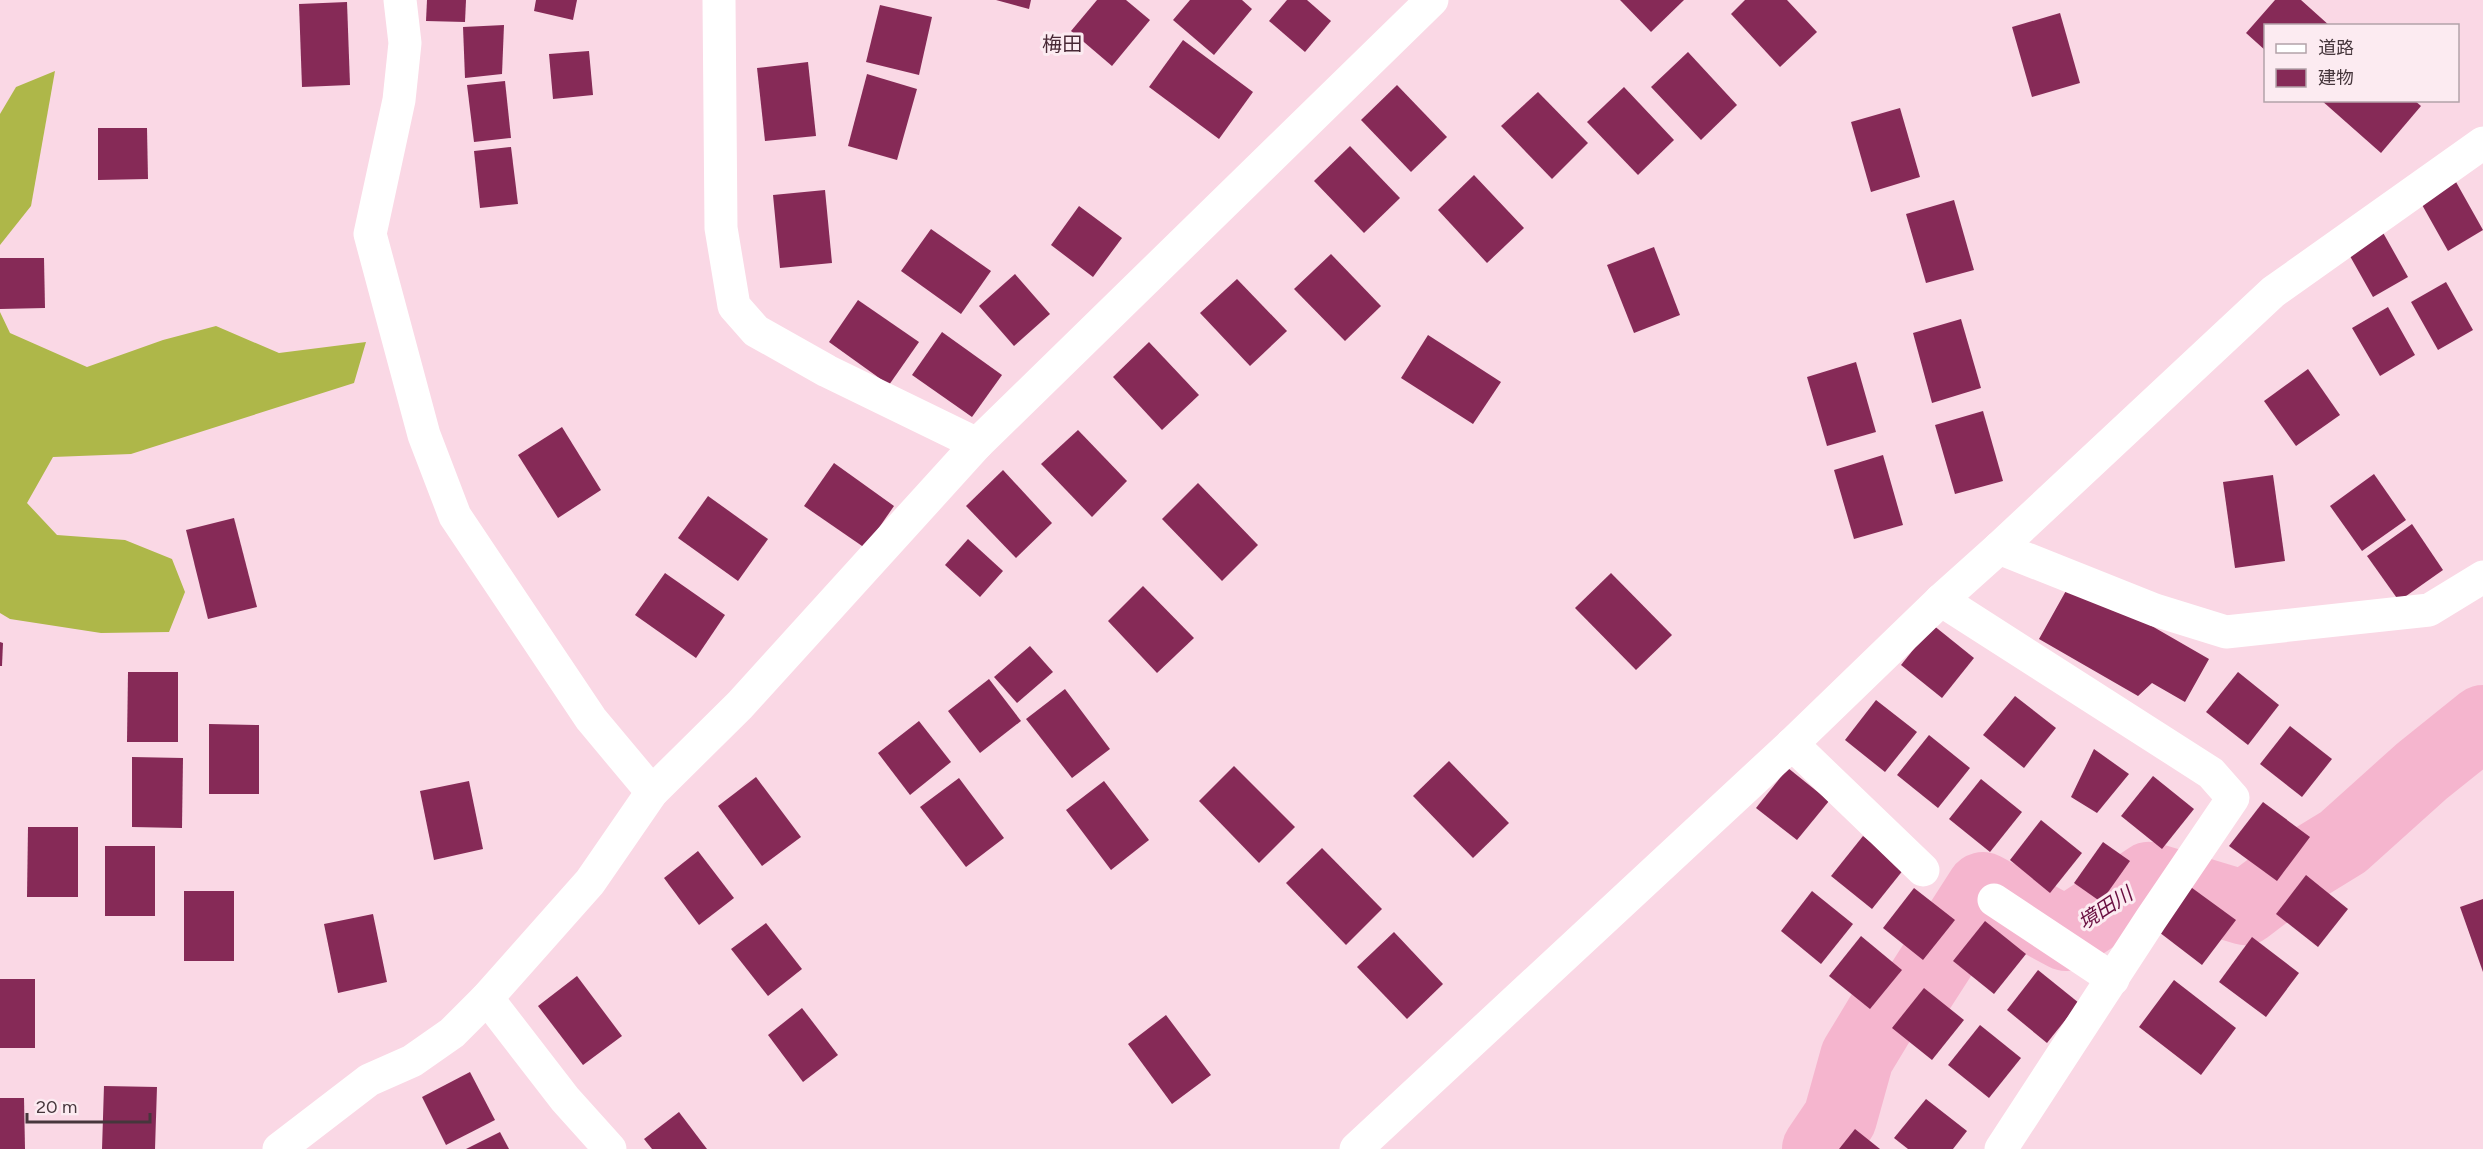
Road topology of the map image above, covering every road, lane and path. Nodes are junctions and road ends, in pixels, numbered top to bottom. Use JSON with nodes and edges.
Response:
{"nodes":[{"id":1,"x":400,"y":0,"type":"edge"},
{"id":2,"x":718,"y":0,"type":"edge"},
{"id":3,"x":1432,"y":0,"type":"edge"},
{"id":4,"x":2483,"y":143,"type":"edge"},
{"id":5,"x":977,"y":444,"type":"junction"},
{"id":6,"x":1999,"y":548,"type":"junction"},
{"id":7,"x":2483,"y":577,"type":"edge"},
{"id":8,"x":1941,"y":600,"type":"junction"},
{"id":9,"x":1792,"y":744,"type":"junction"},
{"id":10,"x":652,"y":792,"type":"junction"},
{"id":11,"x":1923,"y":870,"type":"dead end"},
{"id":12,"x":1994,"y":900,"type":"dead end"},
{"id":13,"x":2113,"y":979,"type":"junction"},
{"id":14,"x":487,"y":998,"type":"junction"},
{"id":15,"x":279,"y":1149,"type":"edge"},
{"id":16,"x":610,"y":1149,"type":"edge"},
{"id":17,"x":1356,"y":1149,"type":"edge"},
{"id":18,"x":2001,"y":1149,"type":"edge"}],
"edges":[{"from":1,"to":10,"type":"street"},
{"from":2,"to":5,"type":"street"},
{"from":3,"to":5,"type":"street"},
{"from":4,"to":6,"type":"street"},
{"from":5,"to":10,"type":"street"},
{"from":6,"to":7,"type":"street"},
{"from":6,"to":8,"type":"street"},
{"from":8,"to":9,"type":"street"},
{"from":8,"to":13,"type":"street"},
{"from":9,"to":11,"type":"street"},
{"from":9,"to":17,"type":"street"},
{"from":10,"to":14,"type":"street"},
{"from":12,"to":13,"type":"street"},
{"from":13,"to":18,"type":"street"},
{"from":14,"to":15,"type":"street"},
{"from":14,"to":16,"type":"street"}]}
